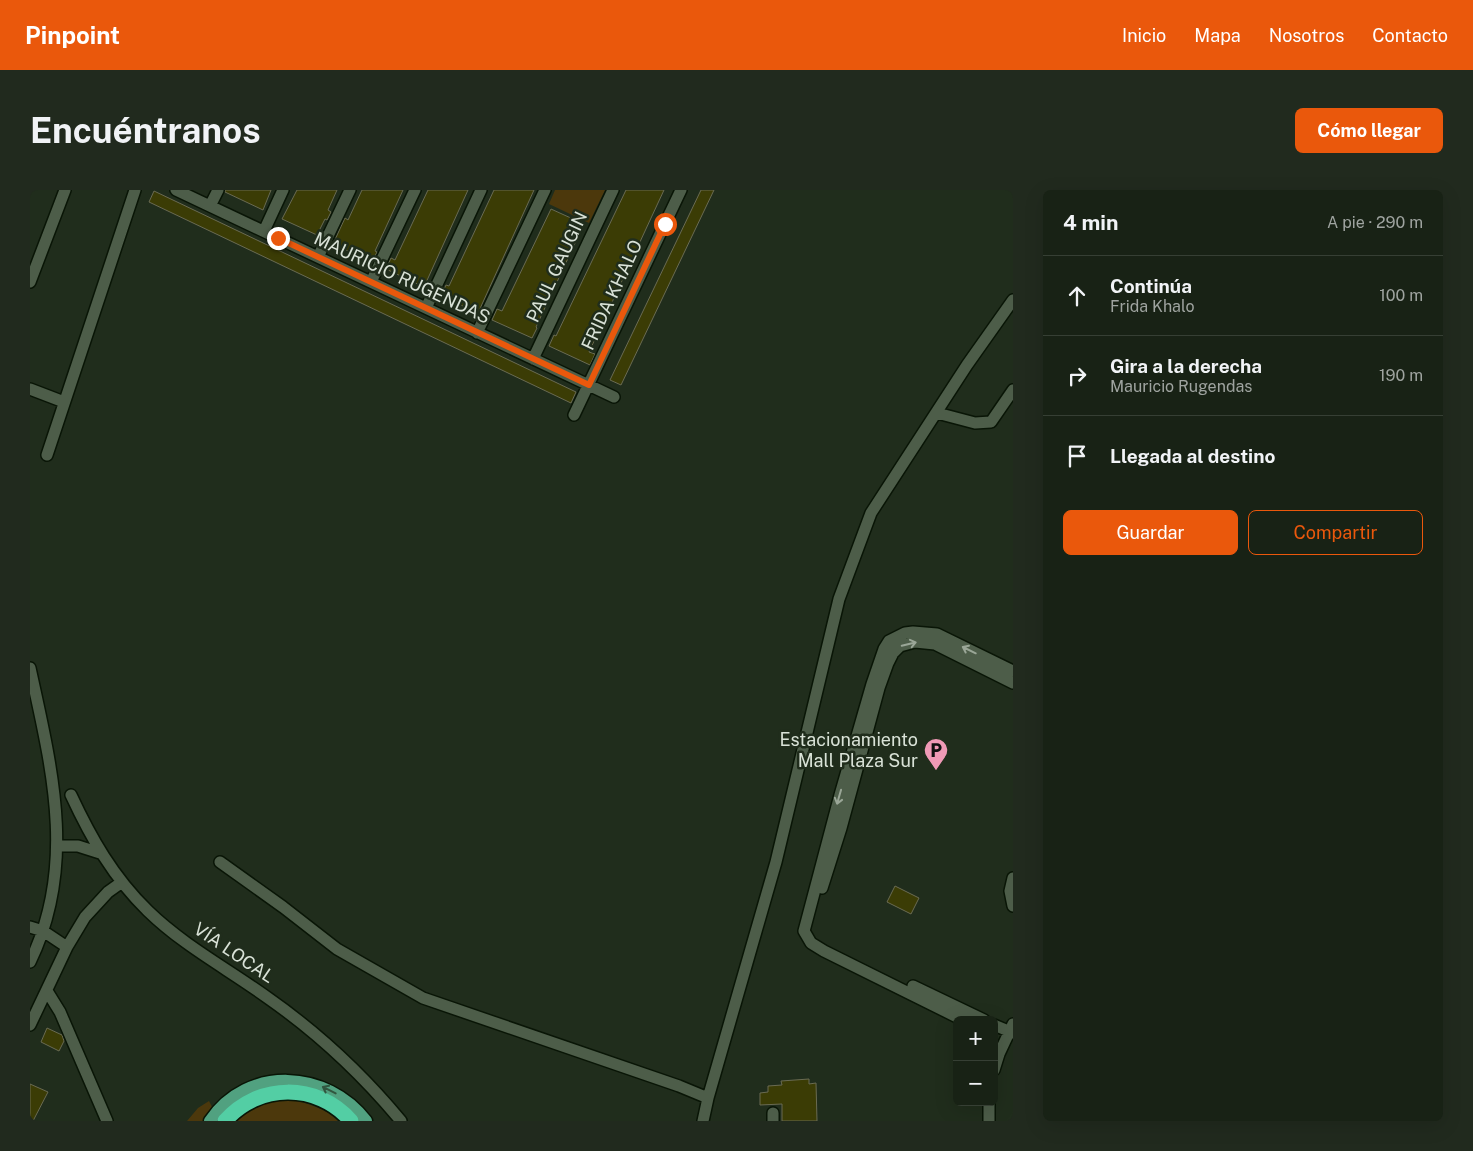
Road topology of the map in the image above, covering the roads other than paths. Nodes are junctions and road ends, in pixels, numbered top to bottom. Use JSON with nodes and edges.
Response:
{"nodes":[{"id":1,"x":65,"y":190,"type":"edge"},
{"id":2,"x":135,"y":190,"type":"edge"},
{"id":3,"x":176,"y":190,"type":"edge"},
{"id":4,"x":218,"y":190,"type":"edge"},
{"id":5,"x":283,"y":190,"type":"edge"},
{"id":6,"x":350,"y":190,"type":"edge"},
{"id":7,"x":415,"y":190,"type":"edge"},
{"id":8,"x":481,"y":190,"type":"edge"},
{"id":9,"x":545,"y":190,"type":"edge"},
{"id":10,"x":613,"y":190,"type":"edge"},
{"id":11,"x":681,"y":190,"type":"edge"},
{"id":12,"x":210,"y":206,"type":"junction"},
{"id":13,"x":264,"y":232,"type":"junction"},
{"id":14,"x":318,"y":257,"type":"junction"},
{"id":15,"x":30,"y":282,"type":"edge"},
{"id":16,"x":371,"y":282,"type":"junction"},
{"id":17,"x":1013,"y":300,"type":"edge"},
{"id":18,"x":426,"y":308,"type":"junction"},
{"id":19,"x":478,"y":333,"type":"junction"},
{"id":20,"x":534,"y":359,"type":"junction"},
{"id":21,"x":589,"y":385,"type":"junction"},
{"id":22,"x":30,"y":389,"type":"edge"},
{"id":23,"x":1013,"y":390,"type":"edge"},
{"id":24,"x":614,"y":397,"type":"dead end"},
{"id":25,"x":64,"y":402,"type":"junction"},
{"id":26,"x":937,"y":413,"type":"junction"},
{"id":27,"x":574,"y":415,"type":"dead end"},
{"id":28,"x":46,"y":455,"type":"dead end"},
{"id":29,"x":30,"y":668,"type":"edge"},
{"id":30,"x":1013,"y":671,"type":"edge"},
{"id":31,"x":1013,"y":683,"type":"edge"},
{"id":32,"x":70,"y":795,"type":"dead end"},
{"id":33,"x":58,"y":846,"type":"junction"},
{"id":34,"x":100,"y":852,"type":"junction"},
{"id":35,"x":220,"y":862,"type":"dead end"},
{"id":36,"x":1013,"y":878,"type":"edge"},
{"id":37,"x":122,"y":882,"type":"junction"},
{"id":38,"x":1013,"y":906,"type":"edge"},
{"id":39,"x":30,"y":927,"type":"edge"},
{"id":40,"x":43,"y":931,"type":"junction"},
{"id":41,"x":67,"y":946,"type":"junction"},
{"id":42,"x":30,"y":962,"type":"edge"},
{"id":43,"x":47,"y":991,"type":"junction"},
{"id":44,"x":955,"y":1016,"type":"edge"},
{"id":45,"x":976,"y":1016,"type":"edge"},
{"id":46,"x":30,"y":1025,"type":"edge"},
{"id":47,"x":1007,"y":1033,"type":"edge"},
{"id":48,"x":997,"y":1061,"type":"edge"},
{"id":49,"x":708,"y":1098,"type":"junction"},
{"id":50,"x":989,"y":1106,"type":"edge"},
{"id":51,"x":107,"y":1121,"type":"edge"},
{"id":52,"x":210,"y":1121,"type":"edge"},
{"id":53,"x":225,"y":1121,"type":"edge"},
{"id":54,"x":351,"y":1121,"type":"edge"},
{"id":55,"x":366,"y":1121,"type":"edge"},
{"id":56,"x":401,"y":1121,"type":"edge"},
{"id":57,"x":703,"y":1121,"type":"edge"},
{"id":58,"x":989,"y":1121,"type":"edge"}],
"edges":[{"from":1,"to":15,"type":"street"},
{"from":2,"to":25,"type":"street"},
{"from":3,"to":12,"type":"street","name":"MAURICIO RUGENDAS"},
{"from":4,"to":12,"type":"street"},
{"from":5,"to":13,"type":"street"},
{"from":6,"to":14,"type":"street"},
{"from":7,"to":16,"type":"street"},
{"from":8,"to":18,"type":"street"},
{"from":9,"to":19,"type":"street"},
{"from":10,"to":20,"type":"street","name":"PAUL GAUGIN"},
{"from":11,"to":21,"type":"street","name":"FRIDA KHALO"},
{"from":12,"to":13,"type":"street","name":"MAURICIO RUGENDAS"},
{"from":13,"to":14,"type":"street","name":"MAURICIO RUGENDAS"},
{"from":14,"to":16,"type":"street","name":"MAURICIO RUGENDAS"},
{"from":16,"to":18,"type":"street","name":"MAURICIO RUGENDAS"},
{"from":17,"to":26,"type":"street"},
{"from":18,"to":19,"type":"street","name":"MAURICIO RUGENDAS"},
{"from":19,"to":20,"type":"street","name":"MAURICIO RUGENDAS"},
{"from":20,"to":21,"type":"street","name":"MAURICIO RUGENDAS"},
{"from":21,"to":24,"type":"street","name":"MAURICIO RUGENDAS"},
{"from":21,"to":27,"type":"street","name":"FRIDA KHALO"},
{"from":22,"to":25,"type":"street"},
{"from":23,"to":26,"type":"street"},
{"from":25,"to":28,"type":"street"},
{"from":26,"to":49,"type":"street"},
{"from":29,"to":33,"type":"street"},
{"from":30,"to":44,"type":"street","one_way":true},
{"from":45,"to":31,"type":"street","one_way":true},
{"from":32,"to":34,"type":"street","name":"VÍA LOCAL"},
{"from":33,"to":34,"type":"street"},
{"from":33,"to":40,"type":"street"},
{"from":34,"to":37,"type":"street","name":"VÍA LOCAL"},
{"from":35,"to":49,"type":"street"},
{"from":36,"to":38,"type":"street"},
{"from":37,"to":41,"type":"street"},
{"from":37,"to":56,"type":"street","name":"VÍA LOCAL"},
{"from":39,"to":40,"type":"street"},
{"from":40,"to":41,"type":"street"},
{"from":40,"to":42,"type":"street"},
{"from":41,"to":43,"type":"street"},
{"from":43,"to":46,"type":"street"},
{"from":43,"to":51,"type":"street"},
{"from":47,"to":48,"type":"street"},
{"from":49,"to":57,"type":"street"},
{"from":50,"to":58,"type":"street"},
{"from":55,"to":52,"type":"main road","one_way":true},
{"from":53,"to":54,"type":"highway"}]}
